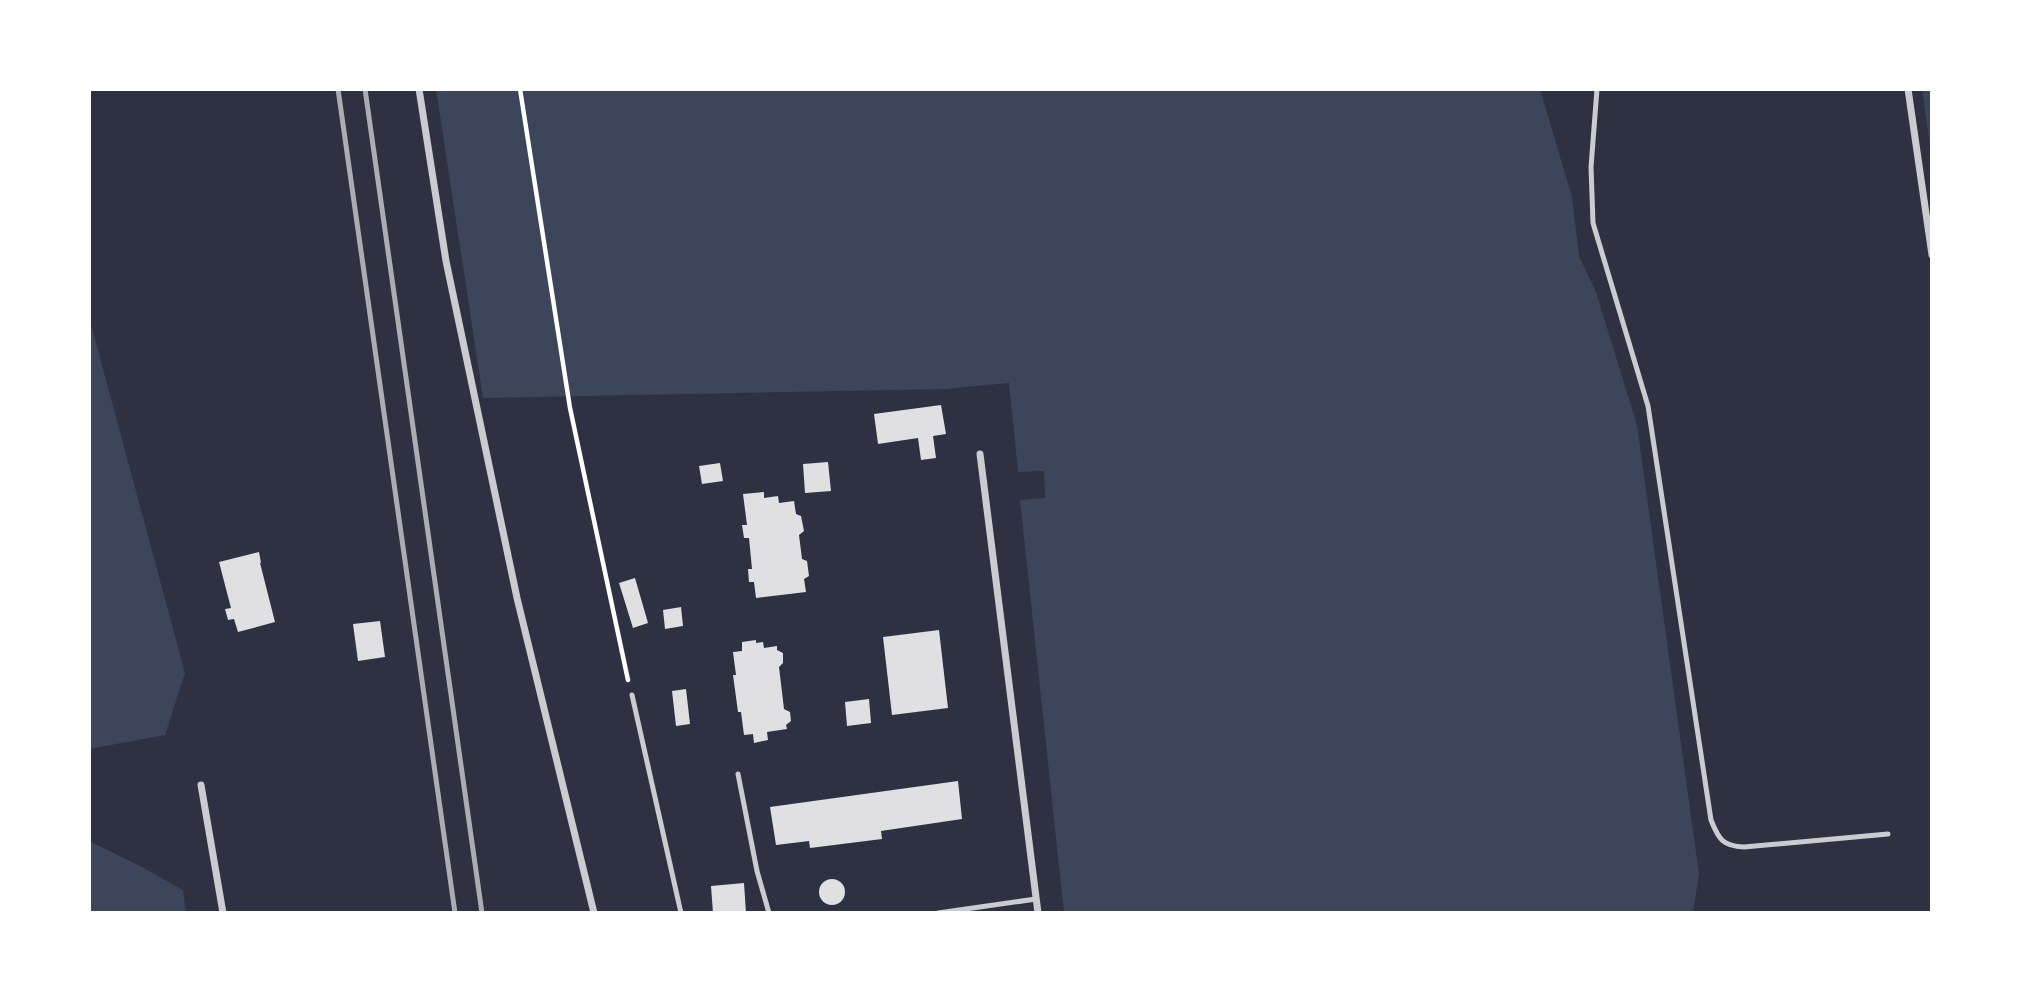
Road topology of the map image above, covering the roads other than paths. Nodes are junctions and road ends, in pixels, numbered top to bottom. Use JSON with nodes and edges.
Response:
{"nodes":[{"id":1,"x":419,"y":89,"type":"edge"},
{"id":2,"x":1597,"y":89,"type":"edge"},
{"id":3,"x":1908,"y":89,"type":"edge"},
{"id":4,"x":1932,"y":255,"type":"edge"},
{"id":5,"x":980,"y":454,"type":"dead end"},
{"id":6,"x":632,"y":695,"type":"road end"},
{"id":7,"x":738,"y":774,"type":"dead end"},
{"id":8,"x":201,"y":785,"type":"dead end"},
{"id":9,"x":1888,"y":834,"type":"dead end"},
{"id":10,"x":1036,"y":899,"type":"junction"},
{"id":11,"x":223,"y":913,"type":"edge"},
{"id":12,"x":594,"y":913,"type":"edge"},
{"id":13,"x":681,"y":913,"type":"edge"},
{"id":14,"x":769,"y":913,"type":"edge"},
{"id":15,"x":938,"y":913,"type":"edge"},
{"id":16,"x":1038,"y":913,"type":"edge"}],
"edges":[{"from":1,"to":12,"type":"street"},
{"from":2,"to":9,"type":"lane"},
{"from":3,"to":4,"type":"street"},
{"from":5,"to":10,"type":"street"},
{"from":6,"to":13,"type":"lane"},
{"from":7,"to":14,"type":"lane"},
{"from":8,"to":11,"type":"street"},
{"from":10,"to":15,"type":"lane"},
{"from":10,"to":16,"type":"street"}]}
